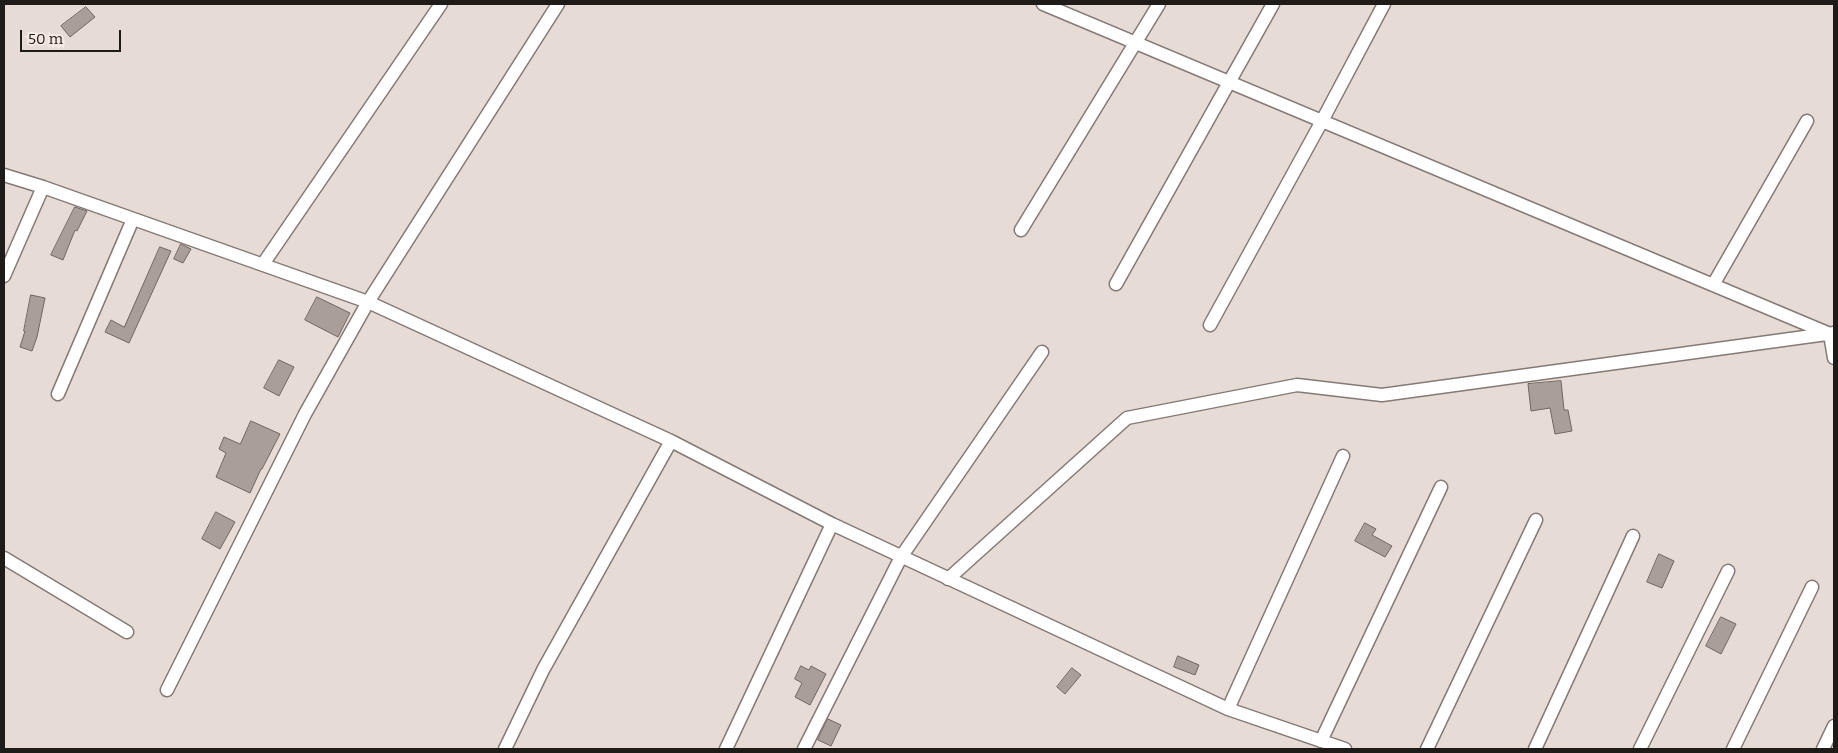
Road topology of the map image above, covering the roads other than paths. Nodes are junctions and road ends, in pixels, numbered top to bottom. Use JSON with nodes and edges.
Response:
{"nodes":[{"id":1,"x":441,"y":4,"type":"edge"},
{"id":2,"x":558,"y":4,"type":"edge"},
{"id":3,"x":1043,"y":4,"type":"edge"},
{"id":4,"x":1159,"y":4,"type":"edge"},
{"id":5,"x":1273,"y":4,"type":"edge"},
{"id":6,"x":1384,"y":4,"type":"edge"},
{"id":7,"x":1136,"y":43,"type":"junction"},
{"id":8,"x":1229,"y":82,"type":"junction"},
{"id":9,"x":1322,"y":121,"type":"junction"},
{"id":10,"x":1806,"y":121,"type":"dead end"},
{"id":11,"x":4,"y":174,"type":"edge"},
{"id":12,"x":43,"y":187,"type":"junction"},
{"id":13,"x":133,"y":219,"type":"junction"},
{"id":14,"x":1022,"y":230,"type":"dead end"},
{"id":15,"x":263,"y":264,"type":"junction"},
{"id":16,"x":4,"y":276,"type":"edge"},
{"id":17,"x":1116,"y":284,"type":"dead end"},
{"id":18,"x":1713,"y":285,"type":"junction"},
{"id":19,"x":368,"y":302,"type":"junction"},
{"id":20,"x":1210,"y":325,"type":"dead end"},
{"id":21,"x":1832,"y":333,"type":"edge"},
{"id":22,"x":1042,"y":352,"type":"dead end"},
{"id":23,"x":1834,"y":358,"type":"edge"},
{"id":24,"x":58,"y":394,"type":"dead end"},
{"id":25,"x":671,"y":441,"type":"junction"},
{"id":26,"x":1343,"y":456,"type":"dead end"},
{"id":27,"x":1441,"y":487,"type":"dead end"},
{"id":28,"x":1536,"y":520,"type":"dead end"},
{"id":29,"x":832,"y":524,"type":"junction"},
{"id":30,"x":1633,"y":536,"type":"dead end"},
{"id":31,"x":4,"y":558,"type":"edge"},
{"id":32,"x":901,"y":558,"type":"junction"},
{"id":33,"x":1728,"y":571,"type":"dead end"},
{"id":34,"x":948,"y":579,"type":"junction"},
{"id":35,"x":1812,"y":587,"type":"dead end"},
{"id":36,"x":127,"y":632,"type":"dead end"},
{"id":37,"x":167,"y":690,"type":"dead end"},
{"id":38,"x":1228,"y":710,"type":"junction"},
{"id":39,"x":1834,"y":726,"type":"edge"},
{"id":40,"x":1321,"y":741,"type":"junction"},
{"id":41,"x":505,"y":749,"type":"edge"},
{"id":42,"x":726,"y":749,"type":"edge"},
{"id":43,"x":804,"y":749,"type":"edge"},
{"id":44,"x":1345,"y":749,"type":"edge"},
{"id":45,"x":1427,"y":749,"type":"edge"},
{"id":46,"x":1535,"y":749,"type":"edge"},
{"id":47,"x":1640,"y":749,"type":"edge"},
{"id":48,"x":1733,"y":749,"type":"edge"},
{"id":49,"x":1823,"y":749,"type":"edge"}],
"edges":[{"from":1,"to":15,"type":"street"},
{"from":2,"to":19,"type":"street"},
{"from":3,"to":7,"type":"street"},
{"from":4,"to":7,"type":"street"},
{"from":5,"to":8,"type":"street"},
{"from":6,"to":9,"type":"street"},
{"from":7,"to":8,"type":"street"},
{"from":7,"to":14,"type":"street"},
{"from":8,"to":9,"type":"street"},
{"from":8,"to":17,"type":"street"},
{"from":9,"to":18,"type":"street"},
{"from":9,"to":20,"type":"street"},
{"from":10,"to":18,"type":"street"},
{"from":11,"to":12,"type":"street"},
{"from":12,"to":13,"type":"street"},
{"from":12,"to":16,"type":"street"},
{"from":13,"to":15,"type":"street"},
{"from":13,"to":24,"type":"street"},
{"from":15,"to":19,"type":"street"},
{"from":18,"to":21,"type":"street"},
{"from":19,"to":25,"type":"street"},
{"from":19,"to":37,"type":"street"},
{"from":21,"to":23,"type":"street"},
{"from":21,"to":34,"type":"street"},
{"from":22,"to":32,"type":"street"},
{"from":25,"to":29,"type":"street"},
{"from":25,"to":41,"type":"street"},
{"from":26,"to":38,"type":"street"},
{"from":27,"to":40,"type":"street"},
{"from":28,"to":45,"type":"street"},
{"from":29,"to":32,"type":"street"},
{"from":29,"to":42,"type":"street"},
{"from":30,"to":46,"type":"street"},
{"from":31,"to":36,"type":"street"},
{"from":32,"to":34,"type":"street"},
{"from":32,"to":43,"type":"street"},
{"from":33,"to":47,"type":"street"},
{"from":34,"to":38,"type":"street"},
{"from":35,"to":48,"type":"street"},
{"from":38,"to":40,"type":"street"},
{"from":39,"to":49,"type":"street"},
{"from":40,"to":44,"type":"street"}]}
